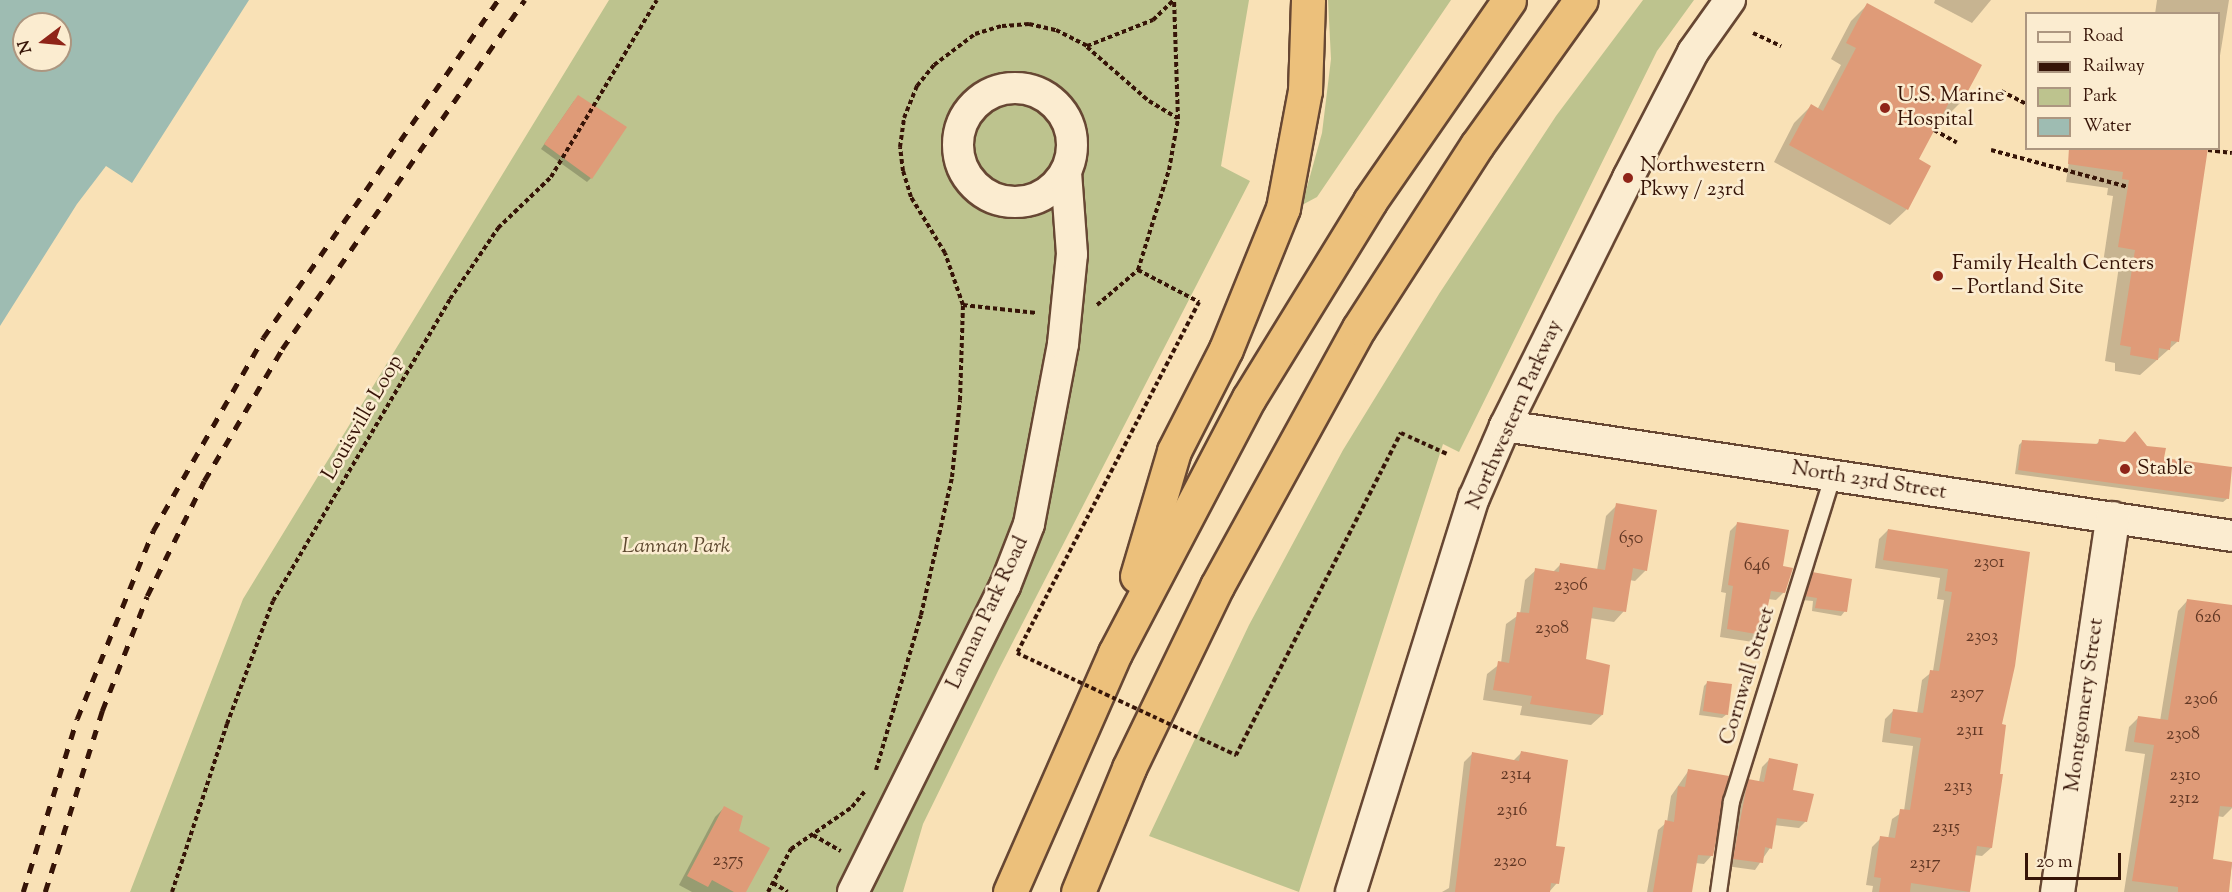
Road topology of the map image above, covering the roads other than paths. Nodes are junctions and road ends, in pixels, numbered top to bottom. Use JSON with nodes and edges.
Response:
{"nodes":[{"id":1,"x":1308,"y":0,"type":"edge"},
{"id":2,"x":1509,"y":0,"type":"edge"},
{"id":3,"x":1581,"y":0,"type":"edge"},
{"id":4,"x":1730,"y":0,"type":"edge"},
{"id":5,"x":1066,"y":172,"type":"dead end"},
{"id":6,"x":1505,"y":426,"type":"junction"},
{"id":7,"x":1832,"y":476,"type":"junction"},
{"id":8,"x":2112,"y":518,"type":"junction"},
{"id":9,"x":2232,"y":536,"type":"edge"},
{"id":10,"x":1115,"y":653,"type":"junction"},
{"id":11,"x":853,"y":892,"type":"edge"},
{"id":12,"x":1010,"y":892,"type":"edge"},
{"id":13,"x":1078,"y":892,"type":"edge"},
{"id":14,"x":1351,"y":892,"type":"edge"},
{"id":15,"x":1718,"y":892,"type":"edge"},
{"id":16,"x":2057,"y":892,"type":"edge"}],
"edges":[{"from":1,"to":10,"type":"highway"},
{"from":2,"to":10,"type":"highway"},
{"from":3,"to":13,"type":"highway"},
{"from":4,"to":6,"type":"street","name":"Northwestern Parkway"},
{"from":5,"to":11,"type":"street","name":"Lannan Park Road"},
{"from":6,"to":7,"type":"street","name":"North 23rd Street"},
{"from":6,"to":14,"type":"street","name":"Northwestern Parkway"},
{"from":7,"to":8,"type":"street","name":"North 23rd Street"},
{"from":7,"to":15,"type":"lane","name":"Cornwall Street"},
{"from":8,"to":9,"type":"street","name":"North 23rd Street"},
{"from":8,"to":16,"type":"street","name":"Montgomery Street"},
{"from":10,"to":12,"type":"highway"}]}
